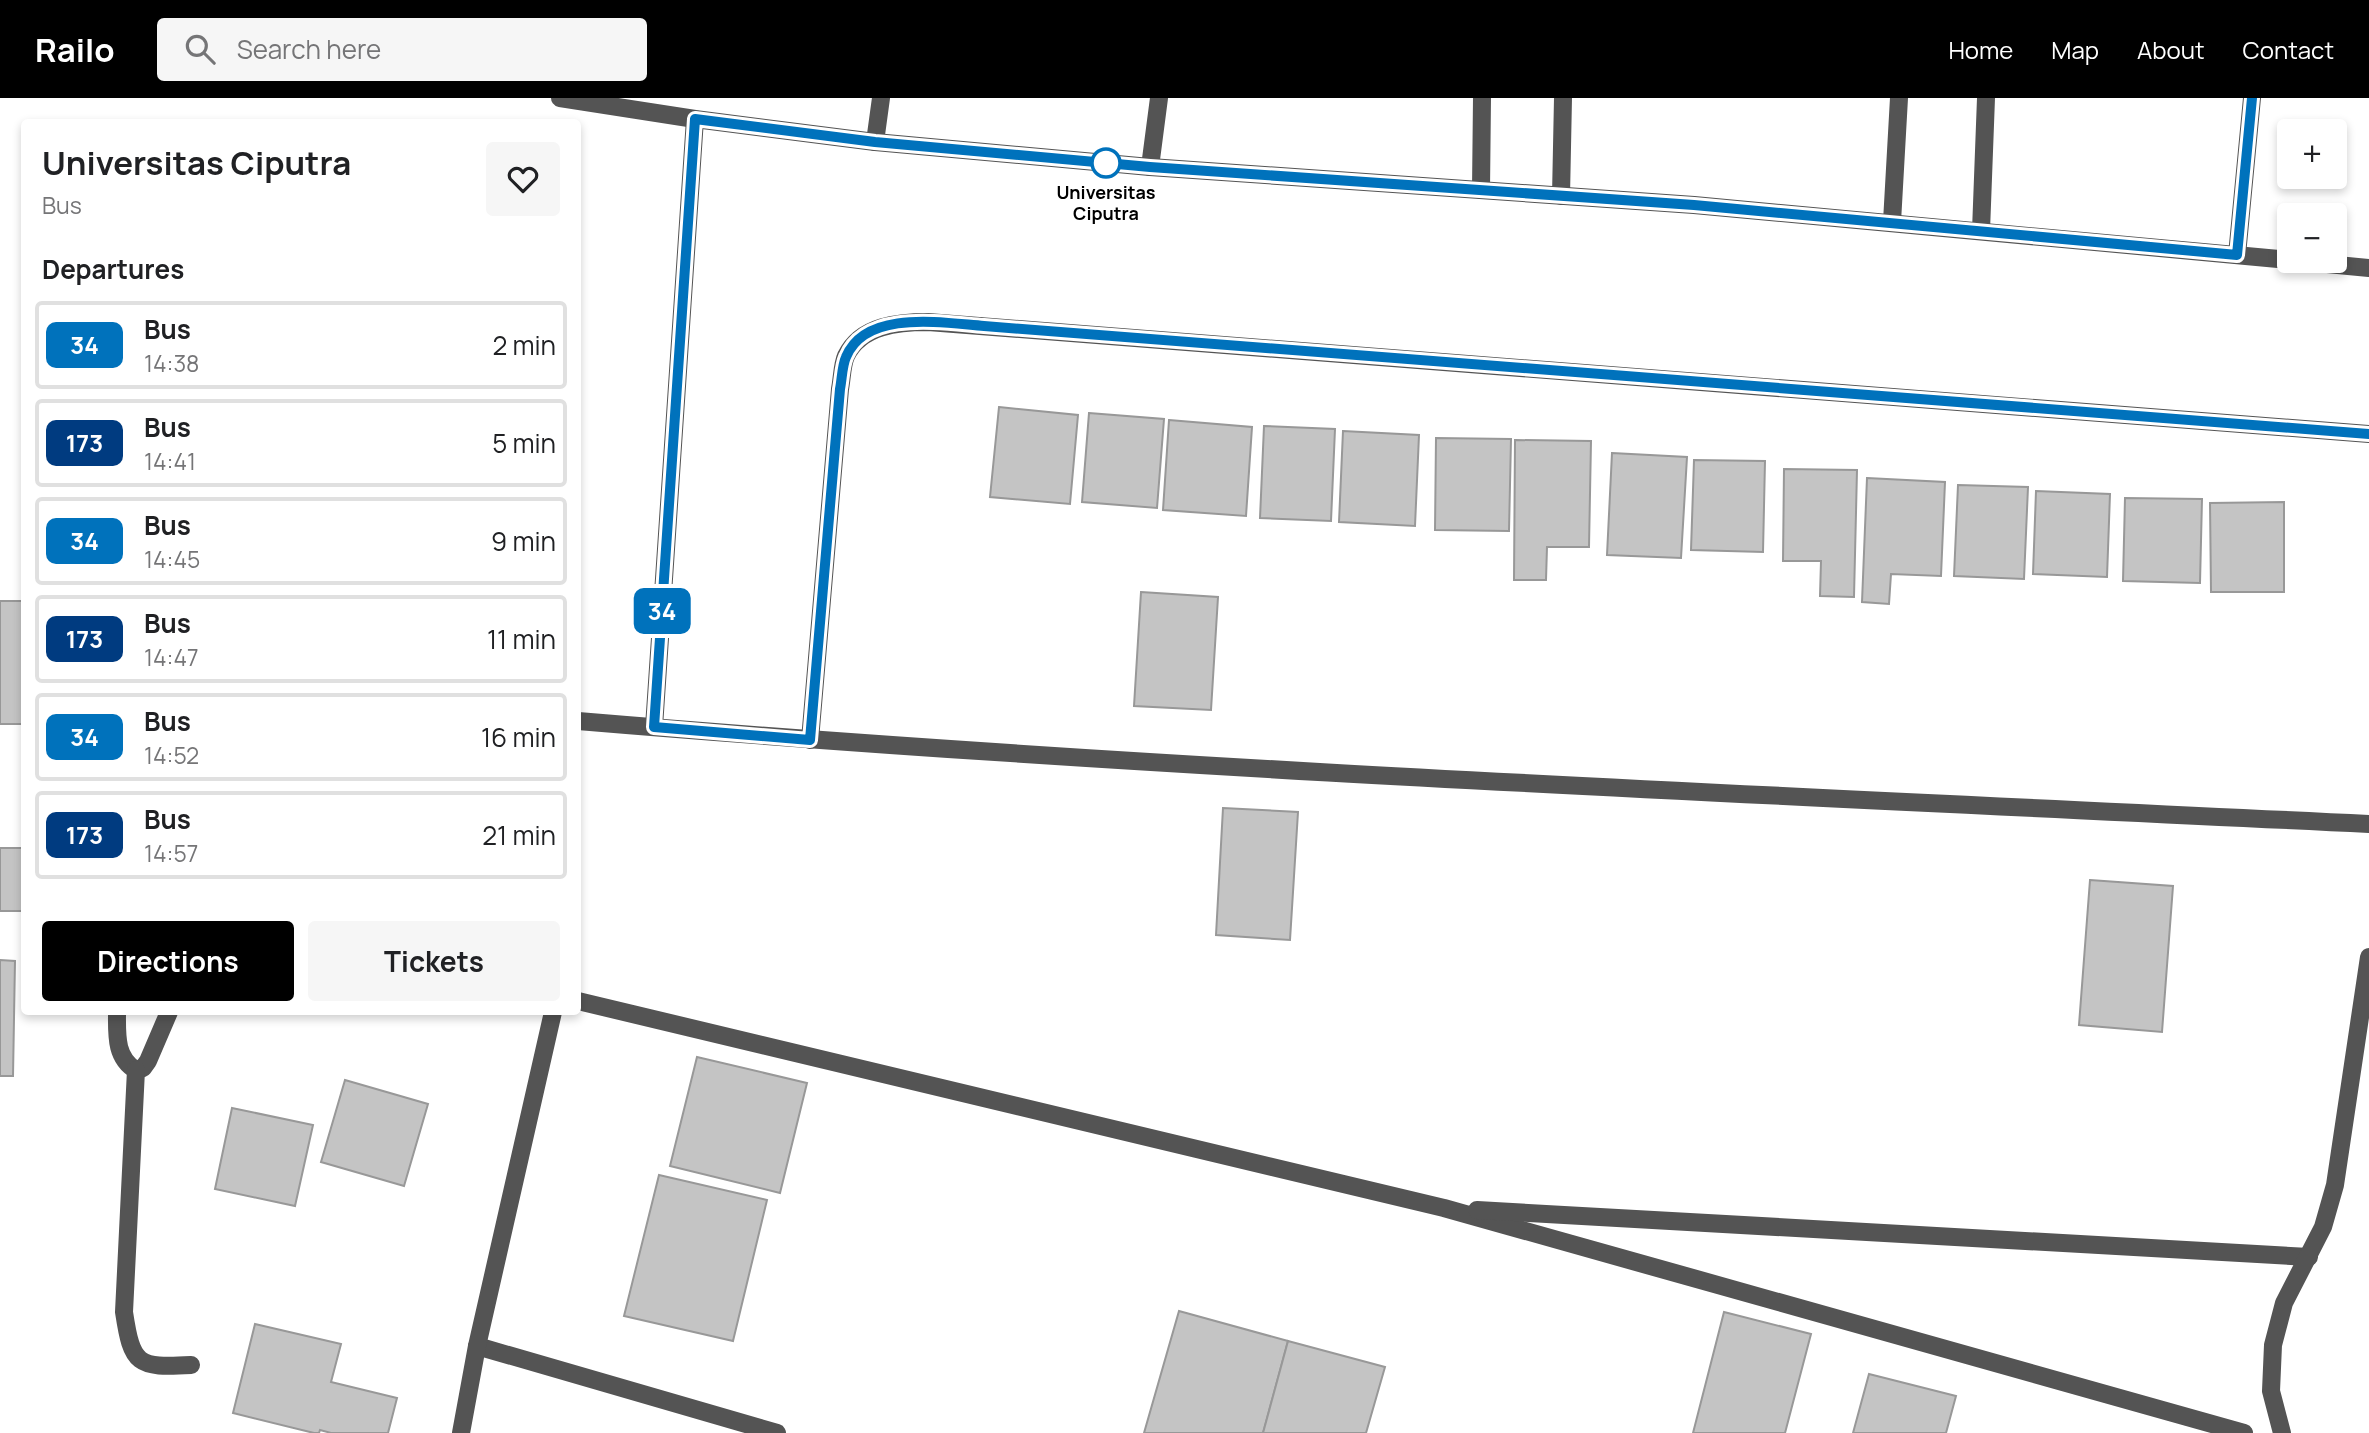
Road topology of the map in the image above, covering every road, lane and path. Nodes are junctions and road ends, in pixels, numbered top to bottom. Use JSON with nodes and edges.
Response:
{"nodes":[{"id":1,"x":561,"y":98,"type":"edge"},
{"id":2,"x":881,"y":98,"type":"edge"},
{"id":3,"x":1159,"y":98,"type":"edge"},
{"id":4,"x":1482,"y":98,"type":"edge"},
{"id":5,"x":1563,"y":98,"type":"edge"},
{"id":6,"x":1899,"y":98,"type":"edge"},
{"id":7,"x":1986,"y":98,"type":"edge"},
{"id":8,"x":2252,"y":98,"type":"edge"},
{"id":9,"x":695,"y":119,"type":"junction"},
{"id":10,"x":875,"y":142,"type":"junction"},
{"id":11,"x":1150,"y":167,"type":"junction"},
{"id":12,"x":1480,"y":190,"type":"junction"},
{"id":13,"x":1560,"y":195,"type":"junction"},
{"id":14,"x":1892,"y":222,"type":"junction"},
{"id":15,"x":1981,"y":231,"type":"junction"},
{"id":16,"x":2237,"y":255,"type":"junction"},
{"id":17,"x":2277,"y":259,"type":"edge"},
{"id":18,"x":2347,"y":266,"type":"edge"},
{"id":19,"x":2369,"y":268,"type":"edge"},
{"id":20,"x":2369,"y":434,"type":"edge"},
{"id":21,"x":581,"y":721,"type":"edge"},
{"id":22,"x":654,"y":727,"type":"junction"},
{"id":23,"x":810,"y":740,"type":"junction"},
{"id":24,"x":2369,"y":824,"type":"edge"},
{"id":25,"x":2369,"y":957,"type":"edge"},
{"id":26,"x":581,"y":1003,"type":"edge"},
{"id":27,"x":117,"y":1015,"type":"edge"},
{"id":28,"x":168,"y":1015,"type":"edge"},
{"id":29,"x":552,"y":1015,"type":"edge"},
{"id":30,"x":136,"y":1070,"type":"junction"},
{"id":31,"x":1444,"y":1208,"type":"junction"},
{"id":32,"x":2309,"y":1257,"type":"junction"},
{"id":33,"x":477,"y":1346,"type":"junction"},
{"id":34,"x":191,"y":1365,"type":"dead end"},
{"id":35,"x":461,"y":1433,"type":"edge"},
{"id":36,"x":778,"y":1433,"type":"edge"},
{"id":37,"x":2244,"y":1433,"type":"edge"},
{"id":38,"x":2282,"y":1433,"type":"edge"}],
"edges":[{"from":1,"to":9,"type":"street"},
{"from":2,"to":10,"type":"street"},
{"from":3,"to":11,"type":"street"},
{"from":4,"to":12,"type":"street"},
{"from":5,"to":13,"type":"street"},
{"from":6,"to":14,"type":"street"},
{"from":7,"to":15,"type":"street"},
{"from":8,"to":16,"type":"street"},
{"from":9,"to":10,"type":"street"},
{"from":9,"to":22,"type":"street"},
{"from":10,"to":11,"type":"street"},
{"from":11,"to":12,"type":"street"},
{"from":12,"to":13,"type":"street"},
{"from":13,"to":14,"type":"street"},
{"from":14,"to":15,"type":"street"},
{"from":15,"to":16,"type":"street"},
{"from":16,"to":17,"type":"street"},
{"from":18,"to":19,"type":"street"},
{"from":20,"to":23,"type":"street"},
{"from":21,"to":22,"type":"street"},
{"from":22,"to":23,"type":"street"},
{"from":23,"to":24,"type":"street"},
{"from":25,"to":32,"type":"street"},
{"from":26,"to":31,"type":"street"},
{"from":27,"to":30,"type":"street"},
{"from":28,"to":30,"type":"street"},
{"from":29,"to":33,"type":"street"},
{"from":30,"to":34,"type":"street"},
{"from":31,"to":32,"type":"street"},
{"from":31,"to":37,"type":"street"},
{"from":32,"to":38,"type":"street"},
{"from":33,"to":35,"type":"street"},
{"from":33,"to":36,"type":"street"}]}
